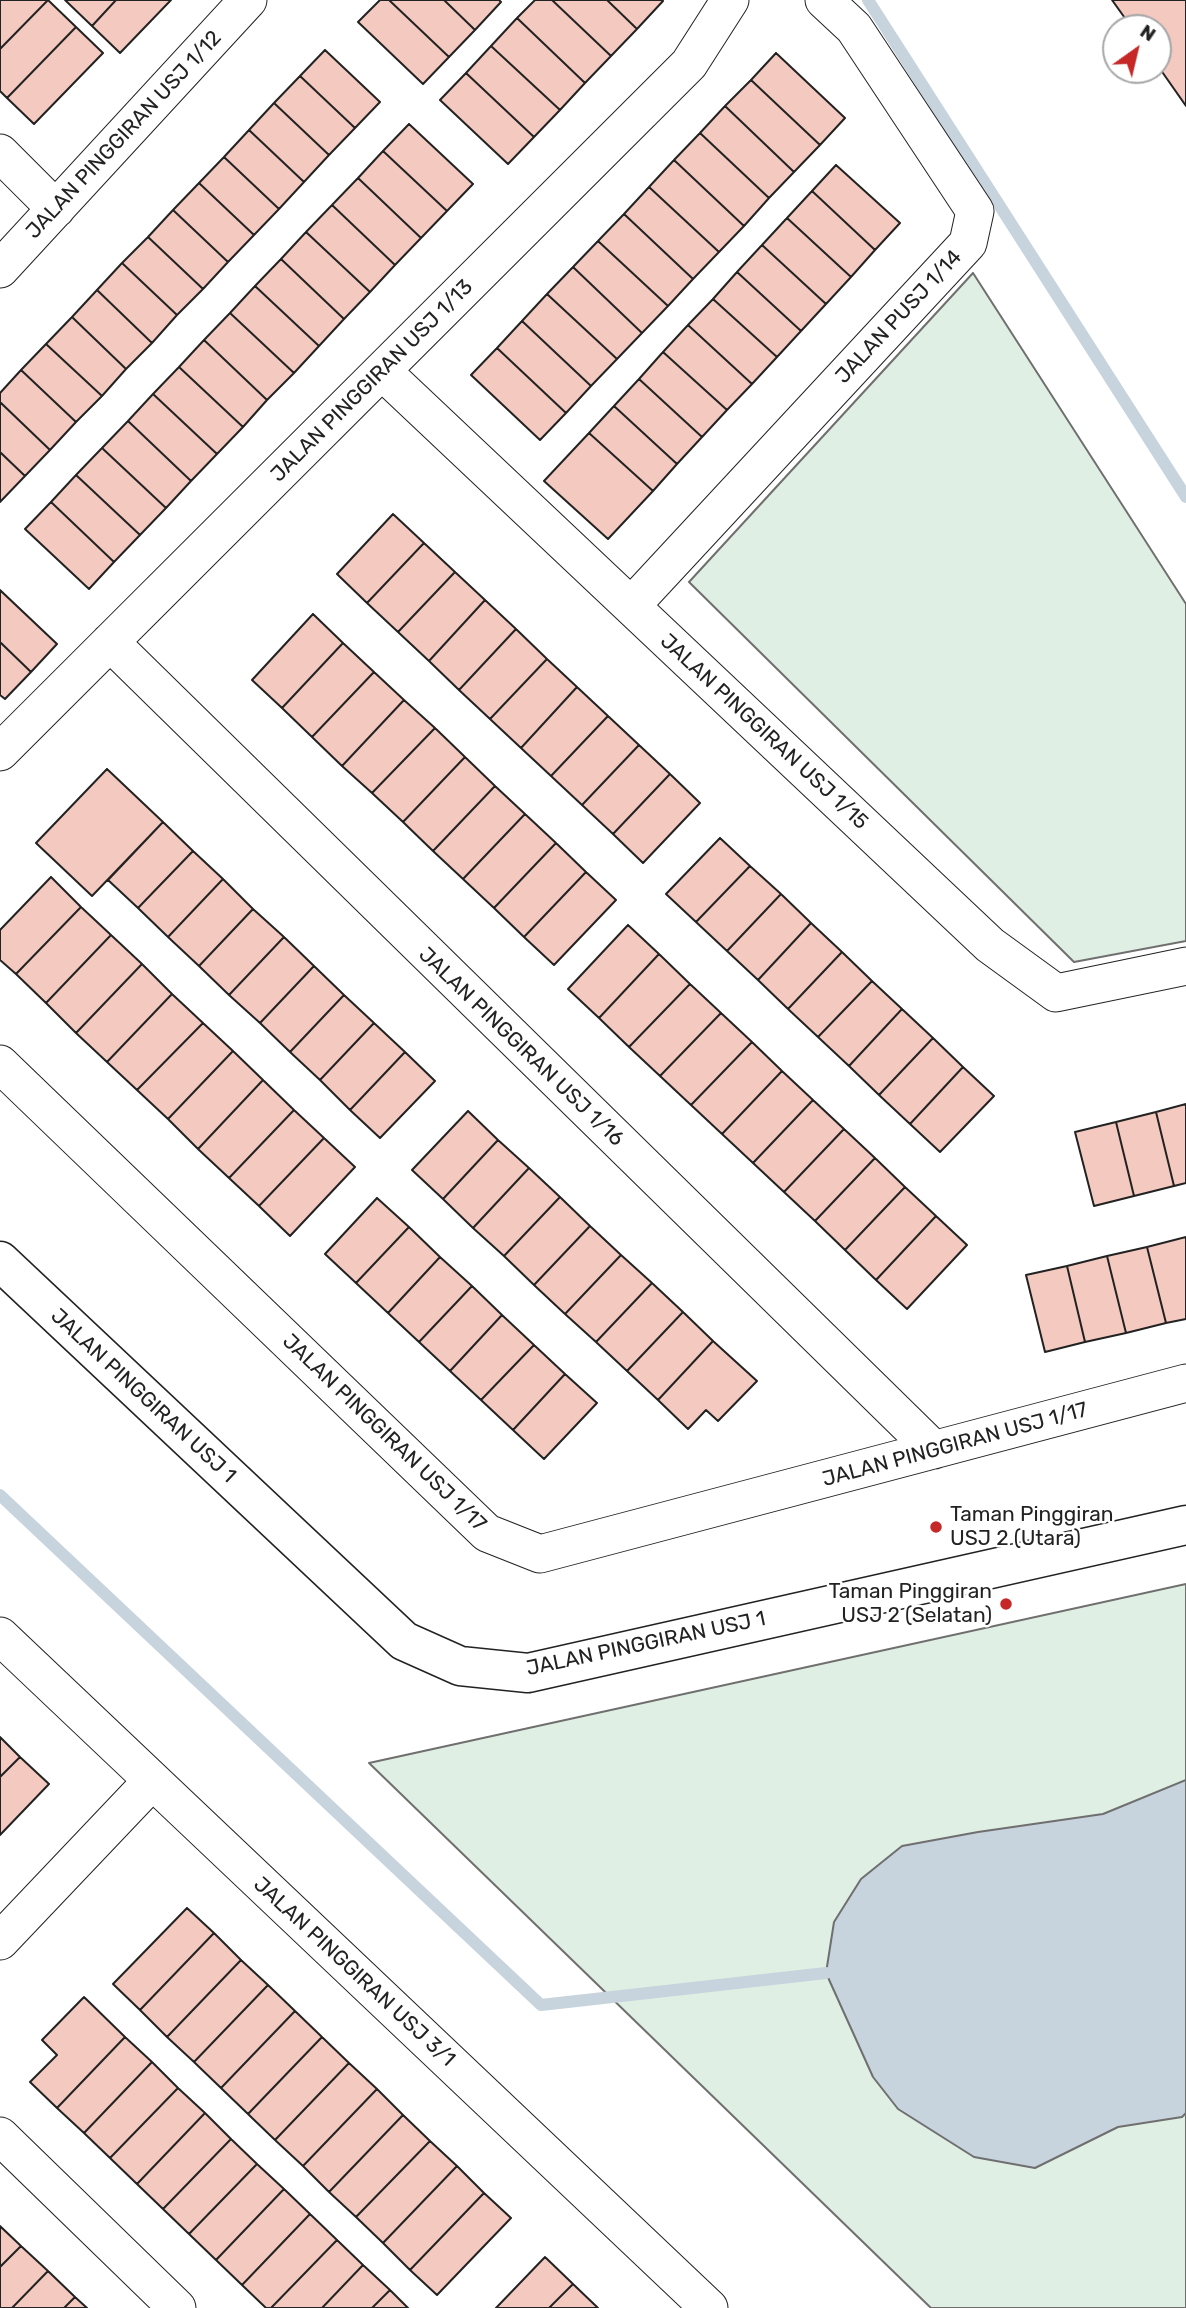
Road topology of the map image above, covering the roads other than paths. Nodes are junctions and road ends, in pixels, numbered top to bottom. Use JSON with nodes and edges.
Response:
{"nodes":[{"id":1,"x":248,"y":0,"type":"edge"},
{"id":2,"x":730,"y":0,"type":"edge"},
{"id":3,"x":824,"y":0,"type":"edge"},
{"id":4,"x":0,"y":153,"type":"edge"},
{"id":5,"x":56,"y":209,"type":"junction"},
{"id":6,"x":0,"y":270,"type":"edge"},
{"id":7,"x":382,"y":371,"type":"junction"},
{"id":8,"x":631,"y":606,"type":"junction"},
{"id":9,"x":110,"y":642,"type":"junction"},
{"id":10,"x":0,"y":752,"type":"edge"},
{"id":11,"x":1186,"y":966,"type":"edge"},
{"id":12,"x":0,"y":1064,"type":"edge"},
{"id":13,"x":0,"y":1261,"type":"edge"},
{"id":14,"x":1186,"y":1384,"type":"edge"},
{"id":15,"x":934,"y":1450,"type":"junction"},
{"id":16,"x":1186,"y":1525,"type":"edge"},
{"id":17,"x":0,"y":1636,"type":"edge"},
{"id":18,"x":152,"y":1782,"type":"junction"},
{"id":19,"x":0,"y":1941,"type":"edge"},
{"id":20,"x":0,"y":2136,"type":"edge"},
{"id":21,"x":177,"y":2308,"type":"edge"},
{"id":22,"x":709,"y":2308,"type":"edge"}],
"edges":[{"from":1,"to":5,"type":"street","name":"JALAN PINGGIRAN USJ 1/12"},
{"from":2,"to":7,"type":"street","name":"JALAN PINGGIRAN USJ 1/13"},
{"from":3,"to":8,"type":"street","name":"JALAN PUSJ 1/14"},
{"from":4,"to":5,"type":"street"},
{"from":5,"to":6,"type":"street","name":"JALAN PINGGIRAN USJ 1/12"},
{"from":7,"to":8,"type":"street","name":"JALAN PINGGIRAN USJ 1/15"},
{"from":7,"to":9,"type":"street","name":"JALAN PINGGIRAN USJ 1/13"},
{"from":8,"to":11,"type":"street","name":"JALAN PINGGIRAN USJ 1/15"},
{"from":9,"to":10,"type":"street","name":"JALAN PINGGIRAN USJ 1/13"},
{"from":9,"to":15,"type":"street","name":"JALAN PINGGIRAN USJ 1/16"},
{"from":12,"to":15,"type":"street","name":"JALAN PINGGIRAN USJ 1/17"},
{"from":13,"to":16,"type":"street","name":"JALAN PINGGIRAN USJ 1"},
{"from":14,"to":15,"type":"street","name":"JALAN PINGGIRAN USJ 1/17"},
{"from":17,"to":18,"type":"street","name":"JALAN PINGGIRAN USJ 3/1"},
{"from":18,"to":19,"type":"street"},
{"from":18,"to":22,"type":"street","name":"JALAN PINGGIRAN USJ 3/1"},
{"from":20,"to":21,"type":"street"}]}
